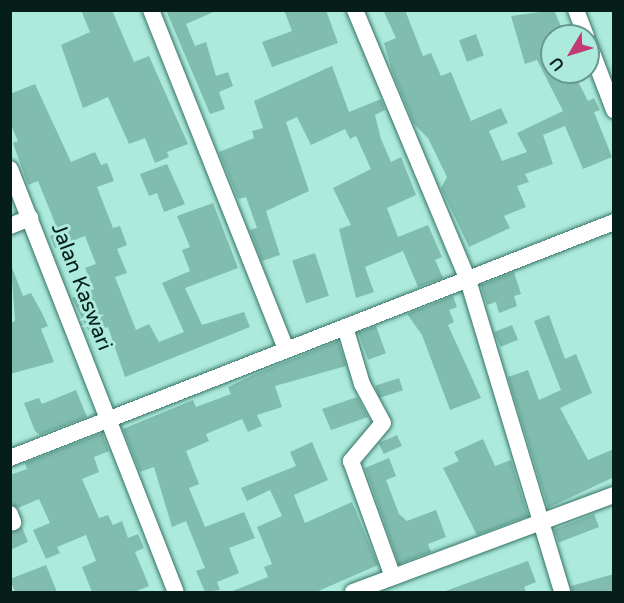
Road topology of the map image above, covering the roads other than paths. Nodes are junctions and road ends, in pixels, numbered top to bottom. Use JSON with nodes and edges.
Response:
{"nodes":[{"id":1,"x":151,"y":10,"type":"edge"},
{"id":2,"x":355,"y":10,"type":"edge"},
{"id":3,"x":600,"y":73,"type":"edge"},
{"id":4,"x":614,"y":110,"type":"edge"},
{"id":5,"x":10,"y":169,"type":"edge"},
{"id":6,"x":30,"y":218,"type":"junction"},
{"id":7,"x":614,"y":222,"type":"edge"},
{"id":8,"x":10,"y":226,"type":"edge"},
{"id":9,"x":468,"y":280,"type":"junction"},
{"id":10,"x":345,"y":327,"type":"junction"},
{"id":11,"x":286,"y":349,"type":"junction"},
{"id":12,"x":108,"y":421,"type":"junction"},
{"id":13,"x":10,"y":458,"type":"edge"},
{"id":14,"x":614,"y":495,"type":"edge"},
{"id":15,"x":543,"y":522,"type":"junction"},
{"id":16,"x":393,"y":578,"type":"junction"},
{"id":17,"x":176,"y":592,"type":"edge"},
{"id":18,"x":353,"y":592,"type":"edge"},
{"id":19,"x":562,"y":592,"type":"edge"}],
"edges":[{"from":1,"to":11,"type":"street"},
{"from":2,"to":9,"type":"street"},
{"from":3,"to":4,"type":"street"},
{"from":5,"to":6,"type":"street","name":"Jalan Kaswari"},
{"from":6,"to":8,"type":"street"},
{"from":6,"to":12,"type":"street","name":"Jalan Kaswari"},
{"from":7,"to":9,"type":"street"},
{"from":9,"to":10,"type":"street"},
{"from":9,"to":15,"type":"street"},
{"from":10,"to":11,"type":"street"},
{"from":10,"to":16,"type":"street"},
{"from":11,"to":12,"type":"street"},
{"from":12,"to":13,"type":"street"},
{"from":12,"to":17,"type":"street","name":"Jalan Kaswari"},
{"from":14,"to":15,"type":"street"},
{"from":15,"to":16,"type":"street"},
{"from":15,"to":19,"type":"street"},
{"from":16,"to":18,"type":"street"}]}
